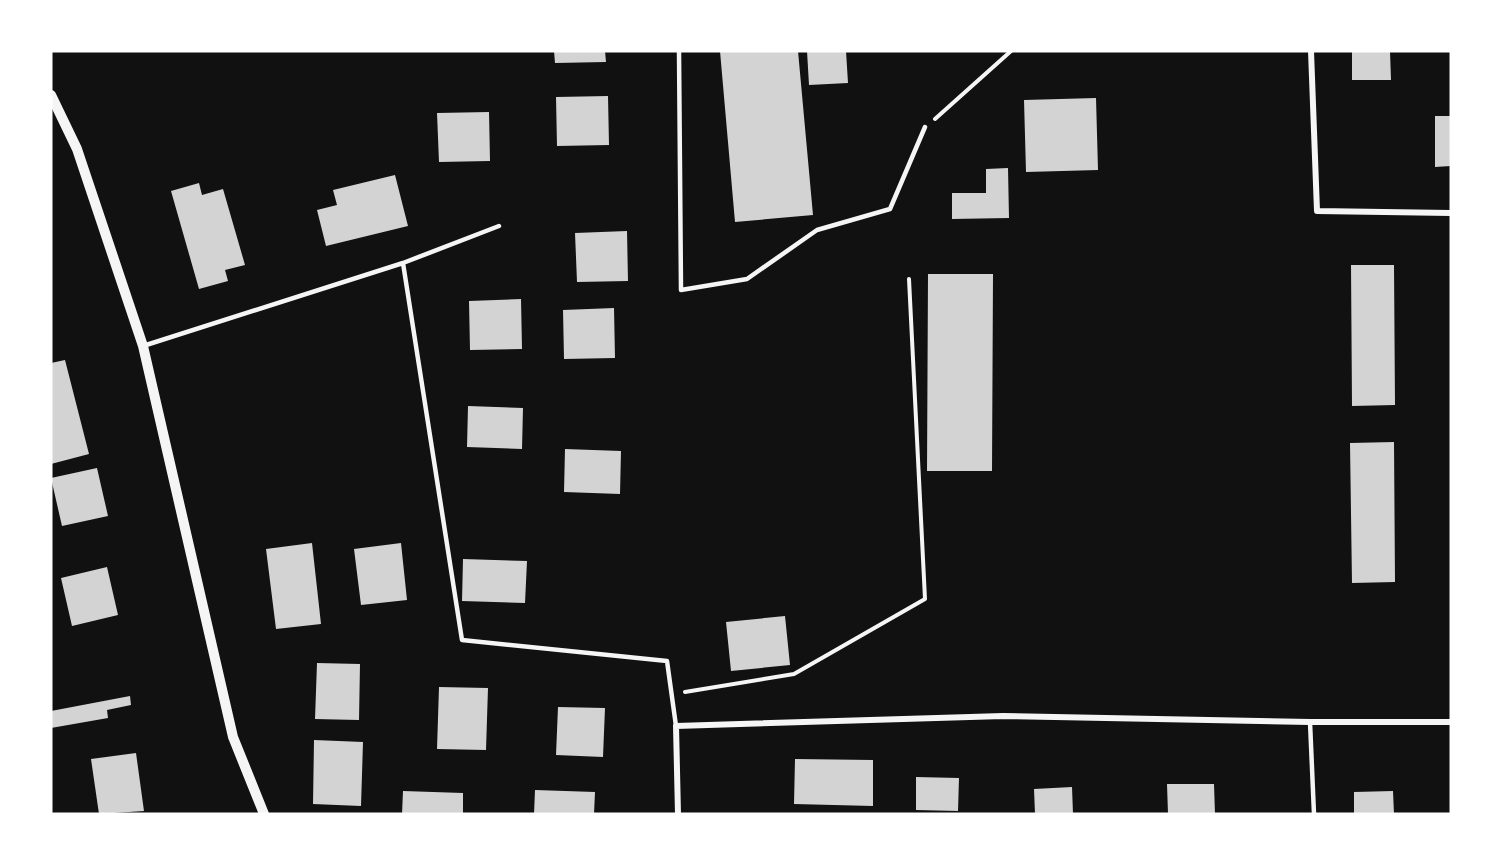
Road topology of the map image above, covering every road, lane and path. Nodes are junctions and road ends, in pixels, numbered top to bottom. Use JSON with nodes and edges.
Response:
{"nodes":[{"id":1,"x":679,"y":51,"type":"edge"},
{"id":2,"x":1011,"y":51,"type":"edge"},
{"id":3,"x":1311,"y":51,"type":"edge"},
{"id":4,"x":51,"y":94,"type":"edge"},
{"id":5,"x":926,"y":127,"type":"joint"},
{"id":6,"x":1451,"y":213,"type":"edge"},
{"id":7,"x":499,"y":226,"type":"dead end"},
{"id":8,"x":403,"y":263,"type":"junction"},
{"id":9,"x":909,"y":279,"type":"dead end"},
{"id":10,"x":143,"y":346,"type":"junction"},
{"id":11,"x":672,"y":695,"type":"junction"},
{"id":12,"x":1310,"y":722,"type":"junction"},
{"id":13,"x":1451,"y":722,"type":"edge"},
{"id":14,"x":676,"y":726,"type":"junction"},
{"id":15,"x":264,"y":814,"type":"edge"},
{"id":16,"x":678,"y":814,"type":"edge"},
{"id":17,"x":1314,"y":814,"type":"edge"}],
"edges":[{"from":1,"to":5,"type":"lane"},
{"from":2,"to":5,"type":"path"},
{"from":3,"to":6,"type":"street"},
{"from":4,"to":10,"type":"street"},
{"from":7,"to":8,"type":"lane"},
{"from":8,"to":10,"type":"lane"},
{"from":8,"to":11,"type":"lane"},
{"from":9,"to":11,"type":"path"},
{"from":10,"to":15,"type":"street"},
{"from":11,"to":14,"type":"lane"},
{"from":12,"to":13,"type":"street"},
{"from":12,"to":14,"type":"street"},
{"from":12,"to":17,"type":"lane"},
{"from":14,"to":16,"type":"street"}]}
